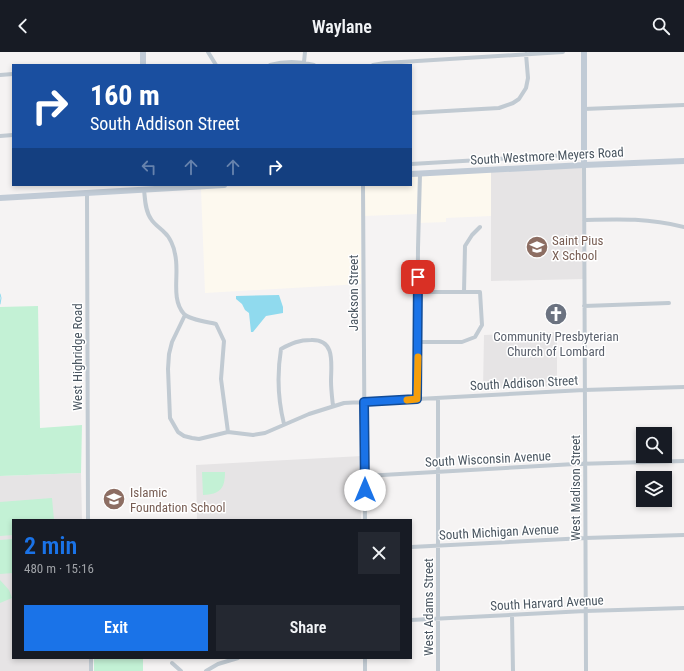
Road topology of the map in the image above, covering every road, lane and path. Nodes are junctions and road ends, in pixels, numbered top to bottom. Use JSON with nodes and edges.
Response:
{"nodes":[{"id":1,"x":143,"y":52,"type":"edge"},
{"id":2,"x":208,"y":52,"type":"edge"},
{"id":3,"x":305,"y":52,"type":"edge"},
{"id":4,"x":563,"y":52,"type":"edge"},
{"id":5,"x":584,"y":52,"type":"edge"},
{"id":6,"x":526,"y":54,"type":"junction"},
{"id":7,"x":304,"y":62,"type":"junction"},
{"id":8,"x":143,"y":64,"type":"edge"},
{"id":9,"x":215,"y":64,"type":"edge"},
{"id":10,"x":276,"y":64,"type":"edge"},
{"id":11,"x":311,"y":64,"type":"edge"},
{"id":12,"x":379,"y":64,"type":"edge"},
{"id":13,"x":12,"y":74,"type":"edge"},
{"id":14,"x":0,"y":75,"type":"edge"},
{"id":15,"x":523,"y":95,"type":"junction"},
{"id":16,"x":528,"y":98,"type":"dead end"},
{"id":17,"x":684,"y":105,"type":"edge"},
{"id":18,"x":584,"y":109,"type":"junction"},
{"id":19,"x":412,"y":113,"type":"edge"},
{"id":20,"x":12,"y":135,"type":"edge"},
{"id":21,"x":0,"y":136,"type":"edge"},
{"id":22,"x":584,"y":154,"type":"junction"},
{"id":23,"x":684,"y":162,"type":"edge"},
{"id":24,"x":412,"y":164,"type":"edge"},
{"id":25,"x":584,"y":165,"type":"junction"},
{"id":26,"x":412,"y":174,"type":"edge"},
{"id":27,"x":420,"y":174,"type":"junction"},
{"id":28,"x":193,"y":186,"type":"edge"},
{"id":29,"x":363,"y":186,"type":"edge"},
{"id":30,"x":144,"y":187,"type":"edge"},
{"id":31,"x":87,"y":194,"type":"junction"},
{"id":32,"x":0,"y":198,"type":"edge"},
{"id":33,"x":584,"y":220,"type":"junction"},
{"id":34,"x":480,"y":227,"type":"dead end"},
{"id":35,"x":684,"y":227,"type":"edge"},
{"id":36,"x":418,"y":292,"type":"junction"},
{"id":37,"x":464,"y":292,"type":"junction"},
{"id":38,"x":669,"y":303,"type":"dead end"},
{"id":39,"x":584,"y":306,"type":"junction"},
{"id":40,"x":185,"y":315,"type":"junction"},
{"id":41,"x":418,"y":342,"type":"junction"},
{"id":42,"x":684,"y":387,"type":"edge"},
{"id":43,"x":584,"y":390,"type":"junction"},
{"id":44,"x":438,"y":398,"type":"junction"},
{"id":45,"x":417,"y":399,"type":"junction"},
{"id":46,"x":364,"y":402,"type":"junction"},
{"id":47,"x":333,"y":406,"type":"junction"},
{"id":48,"x":284,"y":424,"type":"junction"},
{"id":49,"x":228,"y":432,"type":"junction"},
{"id":50,"x":684,"y":461,"type":"edge"},
{"id":51,"x":585,"y":464,"type":"junction"},
{"id":52,"x":438,"y":472,"type":"junction"},
{"id":53,"x":365,"y":476,"type":"junction"},
{"id":54,"x":88,"y":519,"type":"edge"},
{"id":55,"x":365,"y":519,"type":"edge"},
{"id":56,"x":684,"y":535,"type":"edge"},
{"id":57,"x":585,"y":538,"type":"junction"},
{"id":58,"x":438,"y":545,"type":"junction"},
{"id":59,"x":412,"y":547,"type":"edge"},
{"id":60,"x":684,"y":608,"type":"edge"},
{"id":61,"x":585,"y":611,"type":"junction"},
{"id":62,"x":512,"y":615,"type":"junction"},
{"id":63,"x":438,"y":619,"type":"junction"},
{"id":64,"x":412,"y":620,"type":"edge"},
{"id":65,"x":91,"y":659,"type":"edge"},
{"id":66,"x":235,"y":659,"type":"edge"},
{"id":67,"x":365,"y":659,"type":"edge"},
{"id":68,"x":172,"y":663,"type":"dead end"},
{"id":69,"x":91,"y":671,"type":"edge"},
{"id":70,"x":181,"y":671,"type":"edge"},
{"id":71,"x":206,"y":671,"type":"edge"},
{"id":72,"x":365,"y":671,"type":"edge"},
{"id":73,"x":438,"y":671,"type":"edge"},
{"id":74,"x":512,"y":671,"type":"edge"},
{"id":75,"x":586,"y":671,"type":"edge"}],
"edges":[{"from":1,"to":8,"type":"street"},
{"from":2,"to":9,"type":"street"},
{"from":3,"to":7,"type":"street"},
{"from":4,"to":6,"type":"street"},
{"from":5,"to":18,"type":"street"},
{"from":6,"to":12,"type":"street"},
{"from":6,"to":15,"type":"street"},
{"from":7,"to":10,"type":"street"},
{"from":7,"to":11,"type":"street"},
{"from":13,"to":14,"type":"street"},
{"from":15,"to":16,"type":"street"},
{"from":15,"to":19,"type":"street"},
{"from":17,"to":18,"type":"street"},
{"from":18,"to":22,"type":"street"},
{"from":20,"to":21,"type":"street"},
{"from":22,"to":24,"type":"street"},
{"from":22,"to":25,"type":"street"},
{"from":23,"to":25,"type":"street","name":"South Westmore Meyers Road"},
{"from":25,"to":27,"type":"street","name":"South Westmore Meyers Road"},
{"from":25,"to":33,"type":"street","name":"West Madison Street"},
{"from":26,"to":27,"type":"street","name":"South Westmore Meyers Road"},
{"from":27,"to":36,"type":"street"},
{"from":28,"to":30,"type":"street"},
{"from":29,"to":46,"type":"street","name":"Jackson Street"},
{"from":30,"to":31,"type":"street"},
{"from":30,"to":40,"type":"street"},
{"from":31,"to":32,"type":"street"},
{"from":31,"to":54,"type":"street","name":"West Highridge Road"},
{"from":33,"to":35,"type":"street"},
{"from":33,"to":39,"type":"street","name":"West Madison Street"},
{"from":34,"to":37,"type":"street"},
{"from":36,"to":37,"type":"street"},
{"from":36,"to":41,"type":"street"},
{"from":37,"to":41,"type":"street"},
{"from":38,"to":39,"type":"street"},
{"from":39,"to":43,"type":"street","name":"West Madison Street"},
{"from":40,"to":49,"type":"street"},
{"from":40,"to":49,"type":"street","name":"South Addison Street"},
{"from":41,"to":45,"type":"street"},
{"from":42,"to":43,"type":"street","name":"South Addison Street"},
{"from":43,"to":44,"type":"street","name":"South Addison Street"},
{"from":43,"to":51,"type":"street","name":"West Madison Street"},
{"from":44,"to":45,"type":"street","name":"South Addison Street"},
{"from":44,"to":52,"type":"street","name":"West Adams Street"},
{"from":45,"to":46,"type":"street","name":"South Addison Street"},
{"from":46,"to":47,"type":"street","name":"South Addison Street"},
{"from":46,"to":53,"type":"street","name":"Jackson Street"},
{"from":47,"to":48,"type":"street","name":"South Addison Street"},
{"from":47,"to":48,"type":"street"},
{"from":48,"to":49,"type":"street","name":"South Addison Street"},
{"from":50,"to":51,"type":"street","name":"South Wisconsin Avenue"},
{"from":51,"to":52,"type":"street","name":"South Wisconsin Avenue"},
{"from":51,"to":57,"type":"street","name":"West Madison Street"},
{"from":52,"to":53,"type":"street","name":"South Wisconsin Avenue"},
{"from":52,"to":58,"type":"street","name":"West Adams Street"},
{"from":53,"to":55,"type":"street","name":"Jackson Street"},
{"from":56,"to":57,"type":"street","name":"South Michigan Avenue"},
{"from":57,"to":58,"type":"street","name":"South Michigan Avenue"},
{"from":57,"to":61,"type":"street","name":"West Madison Street"},
{"from":58,"to":59,"type":"street","name":"South Michigan Avenue"},
{"from":58,"to":63,"type":"street","name":"West Adams Street"},
{"from":60,"to":61,"type":"street","name":"South Harvard Avenue"},
{"from":61,"to":62,"type":"street","name":"South Harvard Avenue"},
{"from":61,"to":75,"type":"street","name":"West Madison Street"},
{"from":62,"to":63,"type":"street","name":"South Harvard Avenue"},
{"from":62,"to":74,"type":"street"},
{"from":63,"to":64,"type":"street","name":"South Harvard Avenue"},
{"from":63,"to":73,"type":"street","name":"West Adams Street"},
{"from":65,"to":69,"type":"street"},
{"from":66,"to":71,"type":"street"},
{"from":67,"to":72,"type":"street"},
{"from":68,"to":70,"type":"street"}]}
